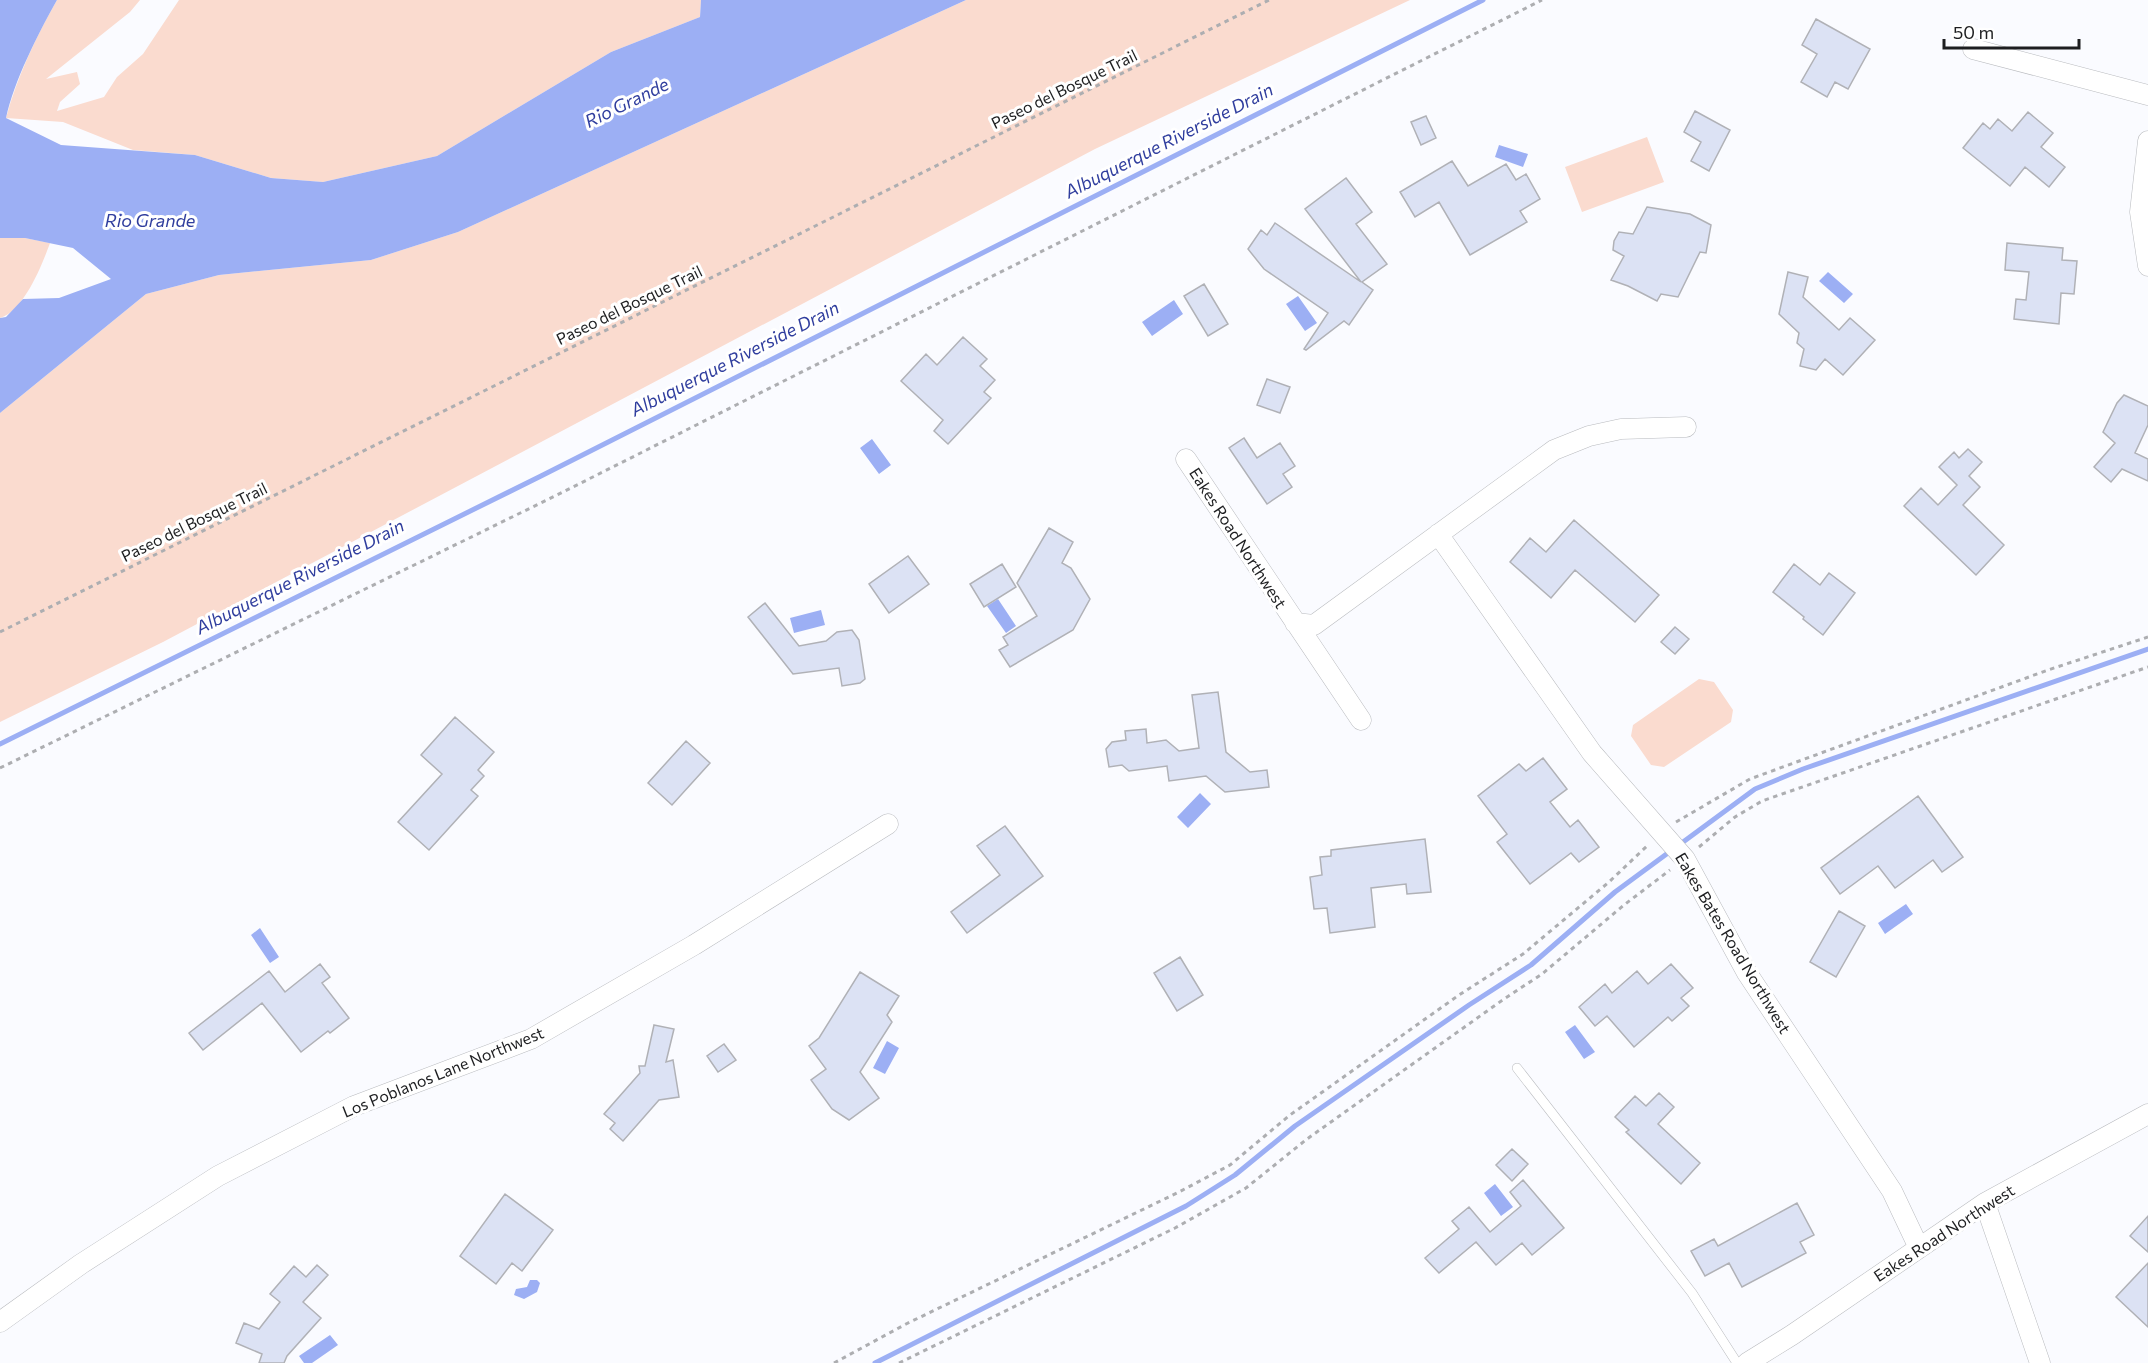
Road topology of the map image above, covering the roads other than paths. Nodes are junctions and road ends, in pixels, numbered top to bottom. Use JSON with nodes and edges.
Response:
{"nodes":[{"id":1,"x":1973,"y":49,"type":"dead end"},
{"id":2,"x":2148,"y":95,"type":"edge"},
{"id":3,"x":2148,"y":141,"type":"edge"},
{"id":4,"x":2148,"y":266,"type":"edge"},
{"id":5,"x":1686,"y":427,"type":"dead end"},
{"id":6,"x":1186,"y":459,"type":"dead end"},
{"id":7,"x":1438,"y":534,"type":"junction"},
{"id":8,"x":1294,"y":623,"type":"junction"},
{"id":9,"x":1361,"y":720,"type":"dead end"},
{"id":10,"x":888,"y":824,"type":"dead end"},
{"id":11,"x":1517,"y":1068,"type":"dead end"},
{"id":12,"x":2148,"y":1114,"type":"edge"},
{"id":13,"x":1985,"y":1203,"type":"junction"},
{"id":14,"x":1919,"y":1248,"type":"junction"},
{"id":15,"x":0,"y":1322,"type":"edge"},
{"id":16,"x":1737,"y":1363,"type":"edge"},
{"id":17,"x":1747,"y":1363,"type":"edge"},
{"id":18,"x":2040,"y":1363,"type":"edge"}],
"edges":[{"from":1,"to":2,"type":"street"},
{"from":3,"to":4,"type":"street"},
{"from":5,"to":7,"type":"street","name":"Eakes Road Northwest"},
{"from":6,"to":8,"type":"street","name":"Eakes Road Northwest"},
{"from":7,"to":8,"type":"street","name":"Eakes Road Northwest"},
{"from":7,"to":14,"type":"street","name":"Eakes Bates Road Northwest"},
{"from":8,"to":9,"type":"street"},
{"from":10,"to":15,"type":"street","name":"Los Poblanos Lane Northwest"},
{"from":11,"to":16,"type":"lane"},
{"from":12,"to":13,"type":"street","name":"Eakes Road Northwest"},
{"from":13,"to":14,"type":"street","name":"Eakes Road Northwest"},
{"from":13,"to":18,"type":"street"},
{"from":14,"to":17,"type":"street","name":"Eakes Road Northwest"}]}
